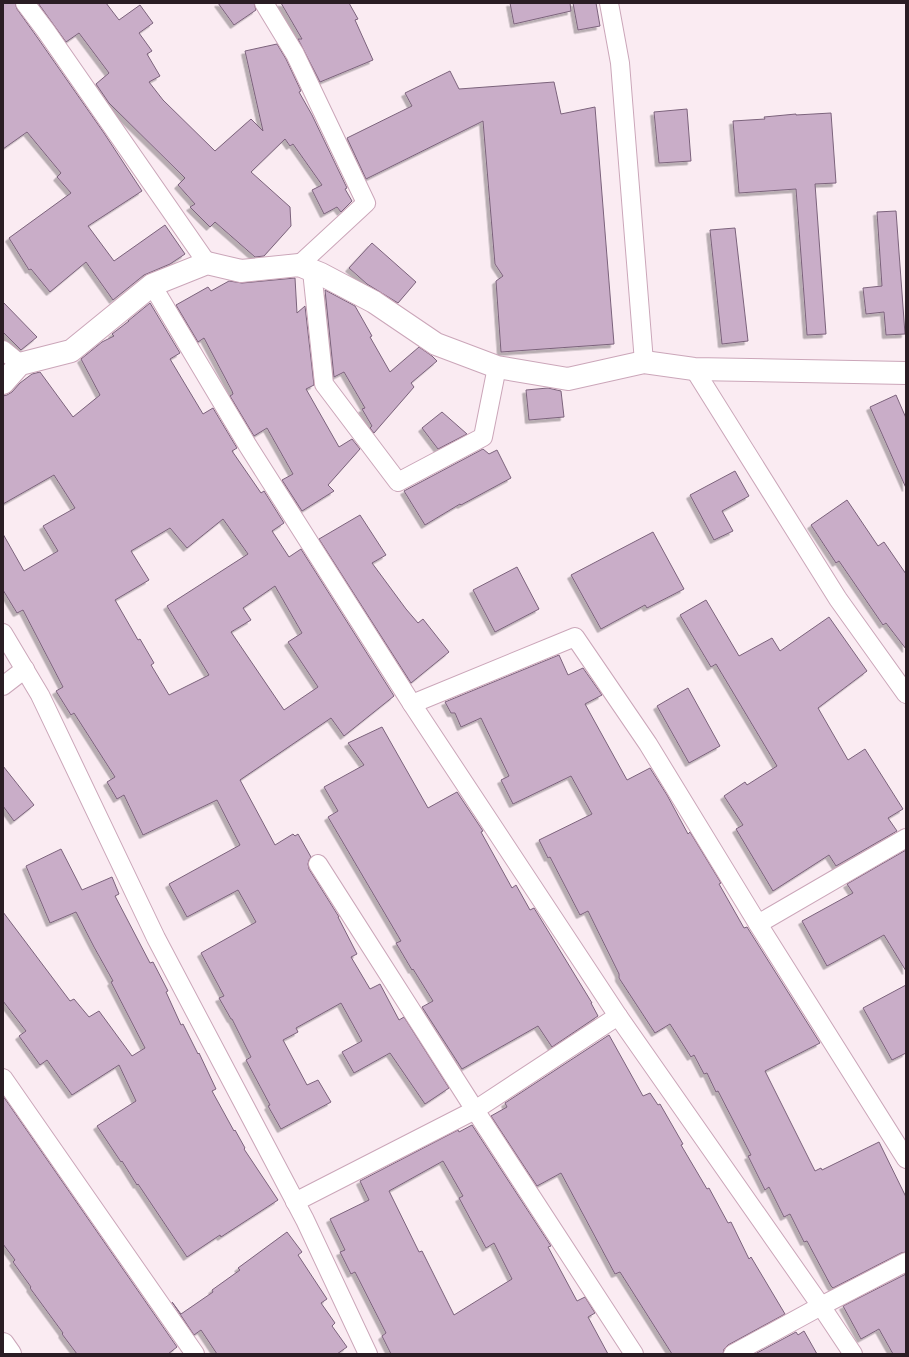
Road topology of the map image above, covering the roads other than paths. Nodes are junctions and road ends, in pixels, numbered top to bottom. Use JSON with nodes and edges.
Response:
{"nodes":[{"id":1,"x":26,"y":3,"type":"edge"},
{"id":2,"x":264,"y":3,"type":"edge"},
{"id":3,"x":609,"y":3,"type":"edge"},
{"id":4,"x":207,"y":263,"type":"junction"},
{"id":5,"x":306,"y":268,"type":"junction"},
{"id":6,"x":152,"y":285,"type":"junction"},
{"id":7,"x":3,"y":350,"type":"edge"},
{"id":8,"x":644,"y":362,"type":"junction"},
{"id":9,"x":20,"y":364,"type":"junction"},
{"id":10,"x":497,"y":367,"type":"junction"},
{"id":11,"x":694,"y":369,"type":"junction"},
{"id":12,"x":906,"y":373,"type":"edge"},
{"id":13,"x":3,"y":383,"type":"edge"},
{"id":14,"x":3,"y":632,"type":"edge"},
{"id":15,"x":25,"y":669,"type":"junction"},
{"id":16,"x":3,"y":686,"type":"edge"},
{"id":17,"x":906,"y":694,"type":"edge"},
{"id":18,"x":412,"y":704,"type":"junction"},
{"id":19,"x":906,"y":838,"type":"edge"},
{"id":20,"x":318,"y":864,"type":"dead end"},
{"id":21,"x":758,"y":924,"type":"junction"},
{"id":22,"x":618,"y":1016,"type":"junction"},
{"id":23,"x":3,"y":1078,"type":"edge"},
{"id":24,"x":475,"y":1110,"type":"junction"},
{"id":25,"x":906,"y":1159,"type":"edge"},
{"id":26,"x":295,"y":1202,"type":"junction"},
{"id":27,"x":906,"y":1262,"type":"edge"},
{"id":28,"x":821,"y":1306,"type":"junction"},
{"id":29,"x":3,"y":1344,"type":"edge"},
{"id":30,"x":10,"y":1354,"type":"edge"},
{"id":31,"x":195,"y":1354,"type":"edge"},
{"id":32,"x":368,"y":1354,"type":"edge"},
{"id":33,"x":634,"y":1354,"type":"edge"},
{"id":34,"x":733,"y":1354,"type":"edge"},
{"id":35,"x":853,"y":1354,"type":"edge"}],
"edges":[{"from":1,"to":4,"type":"street"},
{"from":2,"to":5,"type":"street"},
{"from":3,"to":8,"type":"street"},
{"from":4,"to":5,"type":"main road"},
{"from":4,"to":6,"type":"main road"},
{"from":5,"to":10,"type":"main road"},
{"from":5,"to":10,"type":"street"},
{"from":6,"to":9,"type":"main road"},
{"from":6,"to":18,"type":"street"},
{"from":7,"to":9,"type":"street"},
{"from":8,"to":10,"type":"main road"},
{"from":8,"to":11,"type":"main road"},
{"from":9,"to":13,"type":"main road"},
{"from":11,"to":12,"type":"main road"},
{"from":11,"to":17,"type":"street"},
{"from":14,"to":15,"type":"street"},
{"from":15,"to":16,"type":"street"},
{"from":15,"to":26,"type":"street"},
{"from":18,"to":21,"type":"street"},
{"from":18,"to":22,"type":"street"},
{"from":19,"to":21,"type":"street"},
{"from":20,"to":24,"type":"street"},
{"from":21,"to":25,"type":"street"},
{"from":22,"to":24,"type":"street"},
{"from":22,"to":28,"type":"street"},
{"from":23,"to":31,"type":"street"},
{"from":24,"to":26,"type":"street"},
{"from":24,"to":33,"type":"street"},
{"from":26,"to":32,"type":"street"},
{"from":27,"to":28,"type":"street"},
{"from":28,"to":34,"type":"street"},
{"from":28,"to":35,"type":"street"},
{"from":29,"to":30,"type":"main road"}]}
